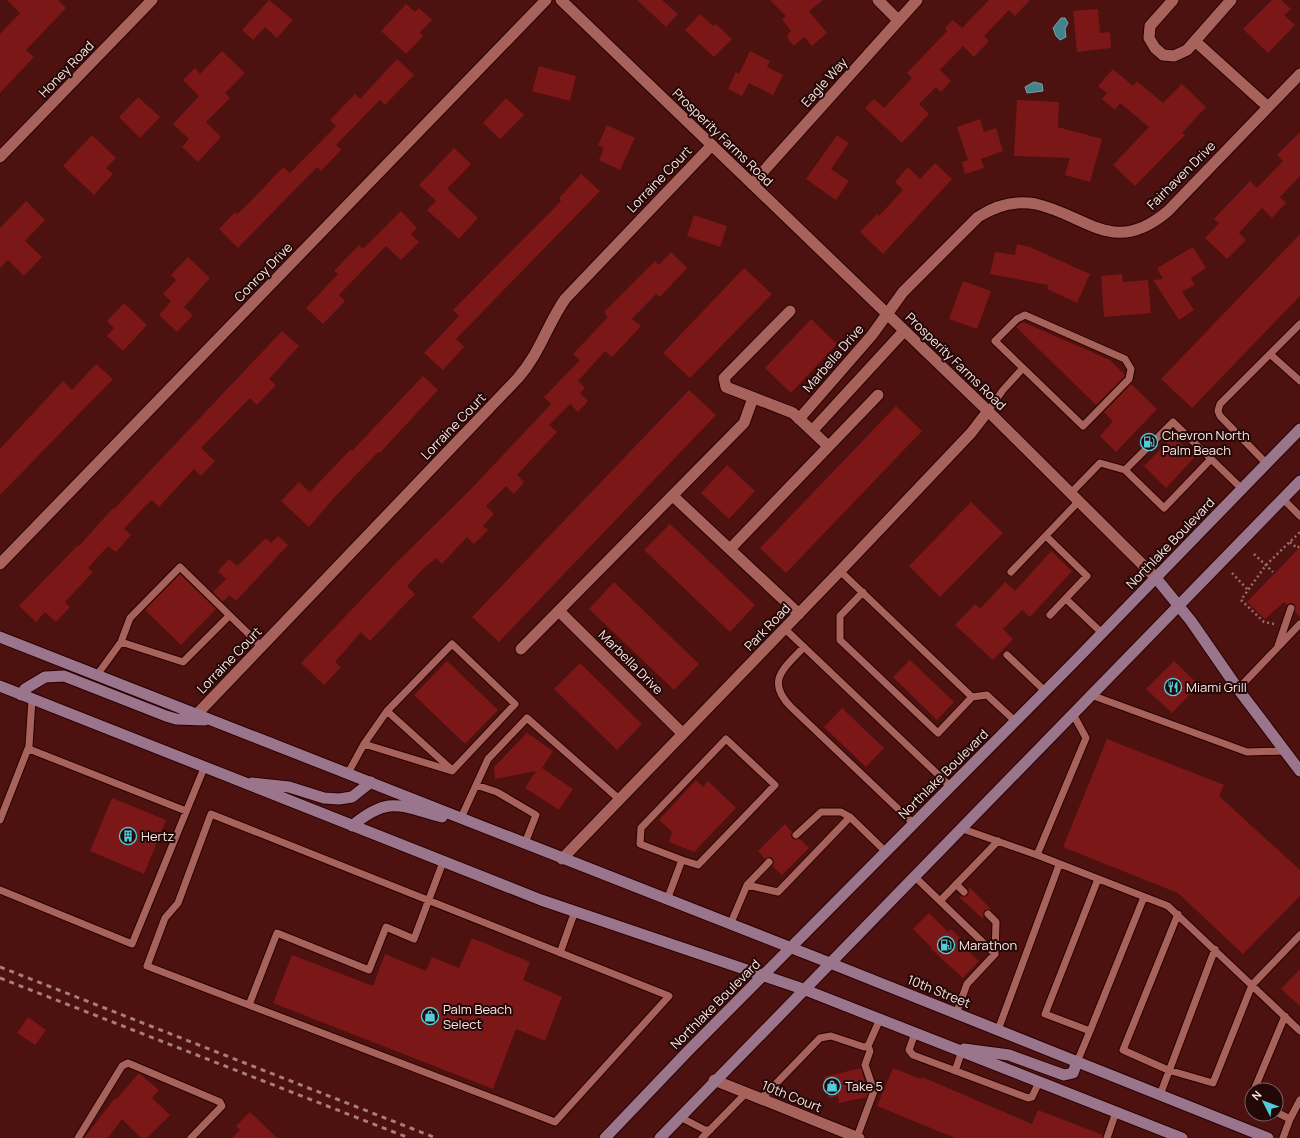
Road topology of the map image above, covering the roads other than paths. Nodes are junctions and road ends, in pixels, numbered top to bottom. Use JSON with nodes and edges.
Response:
{"nodes":[{"id":1,"x":152,"y":0,"type":"edge"},
{"id":2,"x":546,"y":0,"type":"edge"},
{"id":3,"x":561,"y":0,"type":"edge"},
{"id":4,"x":878,"y":0,"type":"edge"},
{"id":5,"x":917,"y":0,"type":"edge"},
{"id":6,"x":1173,"y":0,"type":"edge"},
{"id":7,"x":1231,"y":0,"type":"edge"},
{"id":8,"x":898,"y":20,"type":"junction"},
{"id":9,"x":1195,"y":41,"type":"junction"},
{"id":10,"x":1300,"y":74,"type":"edge"},
{"id":11,"x":1268,"y":108,"type":"junction"},
{"id":12,"x":712,"y":145,"type":"junction"},
{"id":13,"x":0,"y":157,"type":"edge"},
{"id":14,"x":752,"y":184,"type":"junction"},
{"id":15,"x":790,"y":311,"type":"dead end"},
{"id":16,"x":888,"y":314,"type":"junction"},
{"id":17,"x":1300,"y":324,"type":"edge"},
{"id":18,"x":904,"y":331,"type":"junction"},
{"id":19,"x":1270,"y":354,"type":"junction"},
{"id":20,"x":1023,"y":368,"type":"junction"},
{"id":21,"x":1300,"y":381,"type":"edge"},
{"id":22,"x":878,"y":395,"type":"dead end"},
{"id":23,"x":754,"y":398,"type":"junction"},
{"id":24,"x":988,"y":411,"type":"junction"},
{"id":25,"x":799,"y":419,"type":"junction"},
{"id":26,"x":1300,"y":429,"type":"edge"},
{"id":27,"x":812,"y":431,"type":"junction"},
{"id":28,"x":828,"y":446,"type":"junction"},
{"id":29,"x":1211,"y":459,"type":"junction"},
{"id":30,"x":1267,"y":464,"type":"junction"},
{"id":31,"x":1125,"y":470,"type":"junction"},
{"id":32,"x":1300,"y":481,"type":"edge"},
{"id":33,"x":1242,"y":489,"type":"junction"},
{"id":34,"x":673,"y":496,"type":"junction"},
{"id":35,"x":1074,"y":498,"type":"junction"},
{"id":36,"x":1283,"y":499,"type":"junction"},
{"id":37,"x":1300,"y":516,"type":"edge"},
{"id":38,"x":1046,"y":536,"type":"junction"},
{"id":39,"x":730,"y":549,"type":"junction"},
{"id":40,"x":0,"y":564,"type":"edge"},
{"id":41,"x":840,"y":571,"type":"junction"},
{"id":42,"x":1011,"y":572,"type":"dead end"},
{"id":43,"x":1156,"y":578,"type":"junction"},
{"id":44,"x":863,"y":592,"type":"junction"},
{"id":45,"x":1066,"y":599,"type":"junction"},
{"id":46,"x":1178,"y":607,"type":"junction"},
{"id":47,"x":1291,"y":608,"type":"dead end"},
{"id":48,"x":559,"y":611,"type":"junction"},
{"id":49,"x":799,"y":614,"type":"junction"},
{"id":50,"x":1050,"y":615,"type":"dead end"},
{"id":51,"x":229,"y":616,"type":"junction"},
{"id":52,"x":1300,"y":624,"type":"edge"},
{"id":53,"x":785,"y":629,"type":"junction"},
{"id":54,"x":1102,"y":633,"type":"junction"},
{"id":55,"x":0,"y":637,"type":"edge"},
{"id":56,"x":121,"y":642,"type":"junction"},
{"id":57,"x":262,"y":647,"type":"junction"},
{"id":58,"x":804,"y":647,"type":"junction"},
{"id":59,"x":1277,"y":648,"type":"junction"},
{"id":60,"x":522,"y":649,"type":"dead end"},
{"id":61,"x":1007,"y":655,"type":"dead end"},
{"id":62,"x":97,"y":675,"type":"junction"},
{"id":63,"x":0,"y":686,"type":"edge"},
{"id":64,"x":1238,"y":689,"type":"junction"},
{"id":65,"x":1045,"y":691,"type":"junction"},
{"id":66,"x":21,"y":695,"type":"junction"},
{"id":67,"x":1091,"y":695,"type":"junction"},
{"id":68,"x":972,"y":697,"type":"junction"},
{"id":69,"x":32,"y":699,"type":"junction"},
{"id":70,"x":387,"y":712,"type":"junction"},
{"id":71,"x":197,"y":714,"type":"junction"},
{"id":72,"x":1073,"y":714,"type":"junction"},
{"id":73,"x":216,"y":721,"type":"junction"},
{"id":74,"x":1015,"y":721,"type":"junction"},
{"id":75,"x":683,"y":734,"type":"junction"},
{"id":76,"x":364,"y":744,"type":"junction"},
{"id":77,"x":28,"y":749,"type":"junction"},
{"id":78,"x":1284,"y":751,"type":"junction"},
{"id":79,"x":204,"y":768,"type":"junction"},
{"id":80,"x":452,"y":770,"type":"junction"},
{"id":81,"x":1300,"y":772,"type":"edge"},
{"id":82,"x":348,"y":773,"type":"junction"},
{"id":83,"x":236,"y":780,"type":"junction"},
{"id":84,"x":371,"y":782,"type":"junction"},
{"id":85,"x":476,"y":785,"type":"junction"},
{"id":86,"x":950,"y":786,"type":"junction"},
{"id":87,"x":619,"y":800,"type":"junction"},
{"id":88,"x":186,"y":811,"type":"junction"},
{"id":89,"x":850,"y":817,"type":"junction"},
{"id":90,"x":461,"y":818,"type":"junction"},
{"id":91,"x":0,"y":820,"type":"edge"},
{"id":92,"x":913,"y":823,"type":"junction"},
{"id":93,"x":352,"y":826,"type":"junction"},
{"id":94,"x":960,"y":828,"type":"junction"},
{"id":95,"x":485,"y":829,"type":"junction"},
{"id":96,"x":796,"y":835,"type":"dead end"},
{"id":97,"x":998,"y":841,"type":"junction"},
{"id":98,"x":525,"y":844,"type":"junction"},
{"id":99,"x":885,"y":851,"type":"junction"},
{"id":100,"x":1037,"y":855,"type":"junction"},
{"id":101,"x":562,"y":858,"type":"junction"},
{"id":102,"x":682,"y":860,"type":"junction"},
{"id":103,"x":444,"y":862,"type":"junction"},
{"id":104,"x":769,"y":862,"type":"dead end"},
{"id":105,"x":1059,"y":865,"type":"junction"},
{"id":106,"x":914,"y":876,"type":"junction"},
{"id":107,"x":1098,"y":879,"type":"junction"},
{"id":108,"x":956,"y":884,"type":"junction"},
{"id":109,"x":747,"y":885,"type":"junction"},
{"id":110,"x":0,"y":890,"type":"edge"},
{"id":111,"x":964,"y":892,"type":"dead end"},
{"id":112,"x":1144,"y":897,"type":"junction"},
{"id":113,"x":667,"y":900,"type":"junction"},
{"id":114,"x":940,"y":901,"type":"junction"},
{"id":115,"x":428,"y":902,"type":"junction"},
{"id":116,"x":575,"y":911,"type":"junction"},
{"id":117,"x":988,"y":914,"type":"dead end"},
{"id":118,"x":1178,"y":914,"type":"junction"},
{"id":119,"x":730,"y":925,"type":"junction"},
{"id":120,"x":1300,"y":935,"type":"edge"},
{"id":121,"x":790,"y":948,"type":"junction"},
{"id":122,"x":1215,"y":949,"type":"junction"},
{"id":123,"x":560,"y":954,"type":"junction"},
{"id":124,"x":995,"y":954,"type":"junction"},
{"id":125,"x":830,"y":963,"type":"junction"},
{"id":126,"x":763,"y":976,"type":"junction"},
{"id":127,"x":1252,"y":985,"type":"junction"},
{"id":128,"x":803,"y":989,"type":"junction"},
{"id":129,"x":249,"y":1005,"type":"junction"},
{"id":130,"x":956,"y":1014,"type":"junction"},
{"id":131,"x":1284,"y":1016,"type":"junction"},
{"id":132,"x":880,"y":1019,"type":"junction"},
{"id":133,"x":998,"y":1030,"type":"junction"},
{"id":134,"x":1090,"y":1031,"type":"junction"},
{"id":135,"x":1300,"y":1031,"type":"edge"},
{"id":136,"x":915,"y":1033,"type":"junction"},
{"id":137,"x":868,"y":1046,"type":"junction"},
{"id":138,"x":958,"y":1050,"type":"junction"},
{"id":139,"x":1077,"y":1062,"type":"junction"},
{"id":140,"x":1168,"y":1070,"type":"junction"},
{"id":141,"x":955,"y":1071,"type":"junction"},
{"id":142,"x":714,"y":1080,"type":"junction"},
{"id":143,"x":1039,"y":1082,"type":"junction"},
{"id":144,"x":1257,"y":1082,"type":"edge"},
{"id":145,"x":746,"y":1093,"type":"junction"},
{"id":146,"x":1160,"y":1095,"type":"junction"},
{"id":147,"x":761,"y":1099,"type":"junction"},
{"id":148,"x":1300,"y":1100,"type":"edge"},
{"id":149,"x":1116,"y":1112,"type":"junction"},
{"id":150,"x":1284,"y":1116,"type":"edge"},
{"id":151,"x":680,"y":1117,"type":"junction"},
{"id":152,"x":1290,"y":1119,"type":"junction"},
{"id":153,"x":710,"y":1130,"type":"junction"},
{"id":154,"x":78,"y":1138,"type":"edge"},
{"id":155,"x":190,"y":1138,"type":"edge"},
{"id":156,"x":605,"y":1138,"type":"edge"},
{"id":157,"x":660,"y":1138,"type":"edge"},
{"id":158,"x":702,"y":1138,"type":"edge"},
{"id":159,"x":858,"y":1138,"type":"edge"},
{"id":160,"x":1107,"y":1138,"type":"edge"},
{"id":161,"x":1182,"y":1138,"type":"edge"},
{"id":162,"x":1268,"y":1138,"type":"edge"},
{"id":163,"x":1283,"y":1138,"type":"edge"}],
"edges":[{"from":1,"to":13,"type":"street","name":"Honey Road"},
{"from":2,"to":40,"type":"street","name":"Conroy Drive"},
{"from":3,"to":12,"type":"street","name":"Prosperity Farms Road"},
{"from":4,"to":8,"type":"street"},
{"from":5,"to":8,"type":"street","name":"Eagle Way"},
{"from":6,"to":9,"type":"street"},
{"from":7,"to":9,"type":"street"},
{"from":8,"to":14,"type":"street","name":"Eagle Way"},
{"from":9,"to":11,"type":"street"},
{"from":10,"to":11,"type":"street","name":"Fairhaven Drive"},
{"from":11,"to":16,"type":"street","name":"Fairhaven Drive"},
{"from":12,"to":14,"type":"street","name":"Prosperity Farms Road"},
{"from":12,"to":57,"type":"street","name":"Lorraine Court"},
{"from":14,"to":16,"type":"street","name":"Prosperity Farms Road"},
{"from":15,"to":23,"type":"street"},
{"from":16,"to":18,"type":"street","name":"Prosperity Farms Road"},
{"from":16,"to":25,"type":"street","name":"Marbella Drive"},
{"from":17,"to":19,"type":"lane"},
{"from":18,"to":24,"type":"street","name":"Prosperity Farms Road"},
{"from":18,"to":27,"type":"street"},
{"from":19,"to":21,"type":"lane"},
{"from":19,"to":30,"type":"lane"},
{"from":20,"to":20,"type":"lane"},
{"from":20,"to":24,"type":"lane"},
{"from":22,"to":28,"type":"street"},
{"from":23,"to":25,"type":"street"},
{"from":23,"to":34,"type":"street"},
{"from":24,"to":35,"type":"street","name":"Prosperity Farms Road"},
{"from":24,"to":41,"type":"street","name":"Park Road"},
{"from":25,"to":27,"type":"street"},
{"from":26,"to":30,"type":"main road","name":"Northlake Boulevard"},
{"from":27,"to":28,"type":"street"},
{"from":28,"to":39,"type":"street"},
{"from":29,"to":31,"type":"lane"},
{"from":29,"to":31,"type":"lane"},
{"from":29,"to":33,"type":"lane"},
{"from":30,"to":33,"type":"main road","name":"Northlake Boulevard"},
{"from":31,"to":35,"type":"lane"},
{"from":32,"to":36,"type":"main road"},
{"from":33,"to":43,"type":"main road","name":"Northlake Boulevard"},
{"from":34,"to":39,"type":"street"},
{"from":34,"to":48,"type":"street"},
{"from":35,"to":38,"type":"lane"},
{"from":35,"to":43,"type":"street","name":"Prosperity Farms Road"},
{"from":36,"to":37,"type":"lane"},
{"from":36,"to":46,"type":"main road"},
{"from":38,"to":42,"type":"lane"},
{"from":38,"to":45,"type":"lane"},
{"from":39,"to":49,"type":"street"},
{"from":41,"to":44,"type":"lane"},
{"from":41,"to":49,"type":"street","name":"Park Road"},
{"from":43,"to":46,"type":"main road","name":"Prosperity Farms Road"},
{"from":43,"to":54,"type":"main road","name":"Northlake Boulevard"},
{"from":44,"to":68,"type":"lane"},
{"from":44,"to":68,"type":"lane"},
{"from":45,"to":50,"type":"lane"},
{"from":45,"to":54,"type":"lane"},
{"from":46,"to":64,"type":"main road","name":"Prosperity Farms Road"},
{"from":46,"to":67,"type":"main road"},
{"from":47,"to":59,"type":"lane"},
{"from":48,"to":60,"type":"street"},
{"from":48,"to":75,"type":"street","name":"Marbella Drive"},
{"from":49,"to":53,"type":"street","name":"Park Road"},
{"from":51,"to":56,"type":"lane"},
{"from":51,"to":56,"type":"lane"},
{"from":51,"to":57,"type":"lane"},
{"from":52,"to":59,"type":"lane"},
{"from":53,"to":58,"type":"lane"},
{"from":53,"to":75,"type":"street","name":"Park Road"},
{"from":54,"to":65,"type":"main road","name":"Northlake Boulevard"},
{"from":55,"to":62,"type":"main road"},
{"from":56,"to":62,"type":"lane"},
{"from":57,"to":71,"type":"street","name":"Lorraine Court"},
{"from":58,"to":86,"type":"lane"},
{"from":58,"to":92,"type":"lane"},
{"from":59,"to":64,"type":"lane"},
{"from":61,"to":65,"type":"lane"},
{"from":62,"to":71,"type":"main road"},
{"from":63,"to":66,"type":"main road"},
{"from":64,"to":78,"type":"main road","name":"Prosperity Farms Road"},
{"from":65,"to":74,"type":"main road","name":"Northlake Boulevard"},
{"from":66,"to":69,"type":"main road"},
{"from":66,"to":73,"type":"main road"},
{"from":67,"to":72,"type":"main road"},
{"from":67,"to":78,"type":"lane"},
{"from":68,"to":74,"type":"lane"},
{"from":69,"to":77,"type":"lane"},
{"from":69,"to":79,"type":"main road"},
{"from":70,"to":76,"type":"lane"},
{"from":70,"to":80,"type":"lane"},
{"from":70,"to":80,"type":"lane"},
{"from":71,"to":73,"type":"main road"},
{"from":72,"to":94,"type":"main road"},
{"from":72,"to":100,"type":"lane"},
{"from":73,"to":82,"type":"main road"},
{"from":74,"to":86,"type":"main road","name":"Northlake Boulevard"},
{"from":75,"to":87,"type":"street","name":"Park Road"},
{"from":76,"to":80,"type":"lane"},
{"from":76,"to":82,"type":"lane"},
{"from":77,"to":88,"type":"lane"},
{"from":77,"to":91,"type":"lane"},
{"from":78,"to":81,"type":"main road","name":"Prosperity Farms Road"},
{"from":79,"to":83,"type":"main road"},
{"from":79,"to":88,"type":"lane"},
{"from":82,"to":84,"type":"main road"},
{"from":83,"to":84,"type":"main road"},
{"from":83,"to":93,"type":"main road"},
{"from":84,"to":90,"type":"main road"},
{"from":85,"to":87,"type":"lane"},
{"from":85,"to":90,"type":"lane"},
{"from":85,"to":98,"type":"lane"},
{"from":86,"to":92,"type":"main road","name":"Northlake Boulevard"},
{"from":87,"to":101,"type":"street","name":"Park Road"},
{"from":88,"to":110,"type":"lane"},
{"from":89,"to":96,"type":"lane"},
{"from":89,"to":99,"type":"lane"},
{"from":89,"to":109,"type":"lane"},
{"from":90,"to":95,"type":"main road"},
{"from":92,"to":99,"type":"main road","name":"Northlake Boulevard"},
{"from":93,"to":95,"type":"main road"},
{"from":93,"to":103,"type":"main road"},
{"from":94,"to":97,"type":"lane"},
{"from":94,"to":106,"type":"main road"},
{"from":95,"to":98,"type":"main road","name":"10th Street"},
{"from":97,"to":100,"type":"lane"},
{"from":97,"to":108,"type":"lane"},
{"from":98,"to":101,"type":"main road","name":"10th Street"},
{"from":99,"to":121,"type":"main road","name":"Northlake Boulevard"},
{"from":100,"to":105,"type":"lane"},
{"from":101,"to":113,"type":"main road","name":"10th Street"},
{"from":102,"to":102,"type":"lane"},
{"from":102,"to":113,"type":"lane"},
{"from":103,"to":115,"type":"lane"},
{"from":103,"to":116,"type":"main road"},
{"from":104,"to":109,"type":"lane"},
{"from":105,"to":107,"type":"lane"},
{"from":105,"to":133,"type":"lane"},
{"from":106,"to":114,"type":"lane"},
{"from":106,"to":125,"type":"main road"},
{"from":107,"to":112,"type":"lane"},
{"from":107,"to":134,"type":"lane"},
{"from":108,"to":111,"type":"lane"},
{"from":108,"to":114,"type":"lane"},
{"from":109,"to":119,"type":"lane"},
{"from":112,"to":118,"type":"lane"},
{"from":112,"to":134,"type":"lane"},
{"from":113,"to":119,"type":"main road","name":"10th Street"},
{"from":114,"to":124,"type":"lane"},
{"from":115,"to":123,"type":"lane"},
{"from":115,"to":129,"type":"lane"},
{"from":115,"to":129,"type":"lane"},
{"from":116,"to":123,"type":"lane"},
{"from":116,"to":126,"type":"main road"},
{"from":117,"to":124,"type":"lane"},
{"from":118,"to":122,"type":"lane"},
{"from":118,"to":140,"type":"lane"},
{"from":119,"to":121,"type":"main road","name":"10th Street"},
{"from":120,"to":127,"type":"lane"},
{"from":121,"to":125,"type":"main road","name":"10th Street"},
{"from":121,"to":126,"type":"main road","name":"Northlake Boulevard"},
{"from":122,"to":127,"type":"lane"},
{"from":122,"to":140,"type":"lane"},
{"from":123,"to":129,"type":"lane"},
{"from":124,"to":130,"type":"lane"},
{"from":125,"to":128,"type":"main road"},
{"from":125,"to":130,"type":"main road","name":"10th Street"},
{"from":126,"to":128,"type":"main road"},
{"from":126,"to":156,"type":"main road","name":"Northlake Boulevard"},
{"from":127,"to":131,"type":"lane"},
{"from":127,"to":140,"type":"lane"},
{"from":128,"to":132,"type":"main road"},
{"from":128,"to":142,"type":"main road"},
{"from":130,"to":133,"type":"main road","name":"10th Street"},
{"from":131,"to":135,"type":"lane"},
{"from":131,"to":144,"type":"lane"},
{"from":132,"to":136,"type":"main road"},
{"from":132,"to":137,"type":"lane"},
{"from":133,"to":139,"type":"main road","name":"10th Street"},
{"from":134,"to":139,"type":"lane"},
{"from":136,"to":138,"type":"main road"},
{"from":136,"to":141,"type":"lane"},
{"from":137,"to":147,"type":"lane"},
{"from":137,"to":159,"type":"lane"},
{"from":138,"to":139,"type":"main road"},
{"from":138,"to":141,"type":"lane"},
{"from":138,"to":143,"type":"main road"},
{"from":139,"to":146,"type":"main road","name":"10th Street"},
{"from":140,"to":146,"type":"lane"},
{"from":141,"to":143,"type":"lane"},
{"from":142,"to":145,"type":"street","name":"10th Court"},
{"from":142,"to":151,"type":"main road"},
{"from":143,"to":149,"type":"main road"},
{"from":145,"to":147,"type":"street","name":"10th Court"},
{"from":145,"to":153,"type":"lane"},
{"from":146,"to":162,"type":"main road","name":"10th Street"},
{"from":147,"to":159,"type":"street","name":"10th Court"},
{"from":148,"to":152,"type":"lane"},
{"from":149,"to":160,"type":"lane"},
{"from":149,"to":161,"type":"main road"},
{"from":150,"to":152,"type":"lane"},
{"from":151,"to":153,"type":"lane"},
{"from":151,"to":157,"type":"main road"},
{"from":152,"to":163,"type":"lane"},
{"from":153,"to":158,"type":"lane"},
{"from":154,"to":155,"type":"lane"}]}
